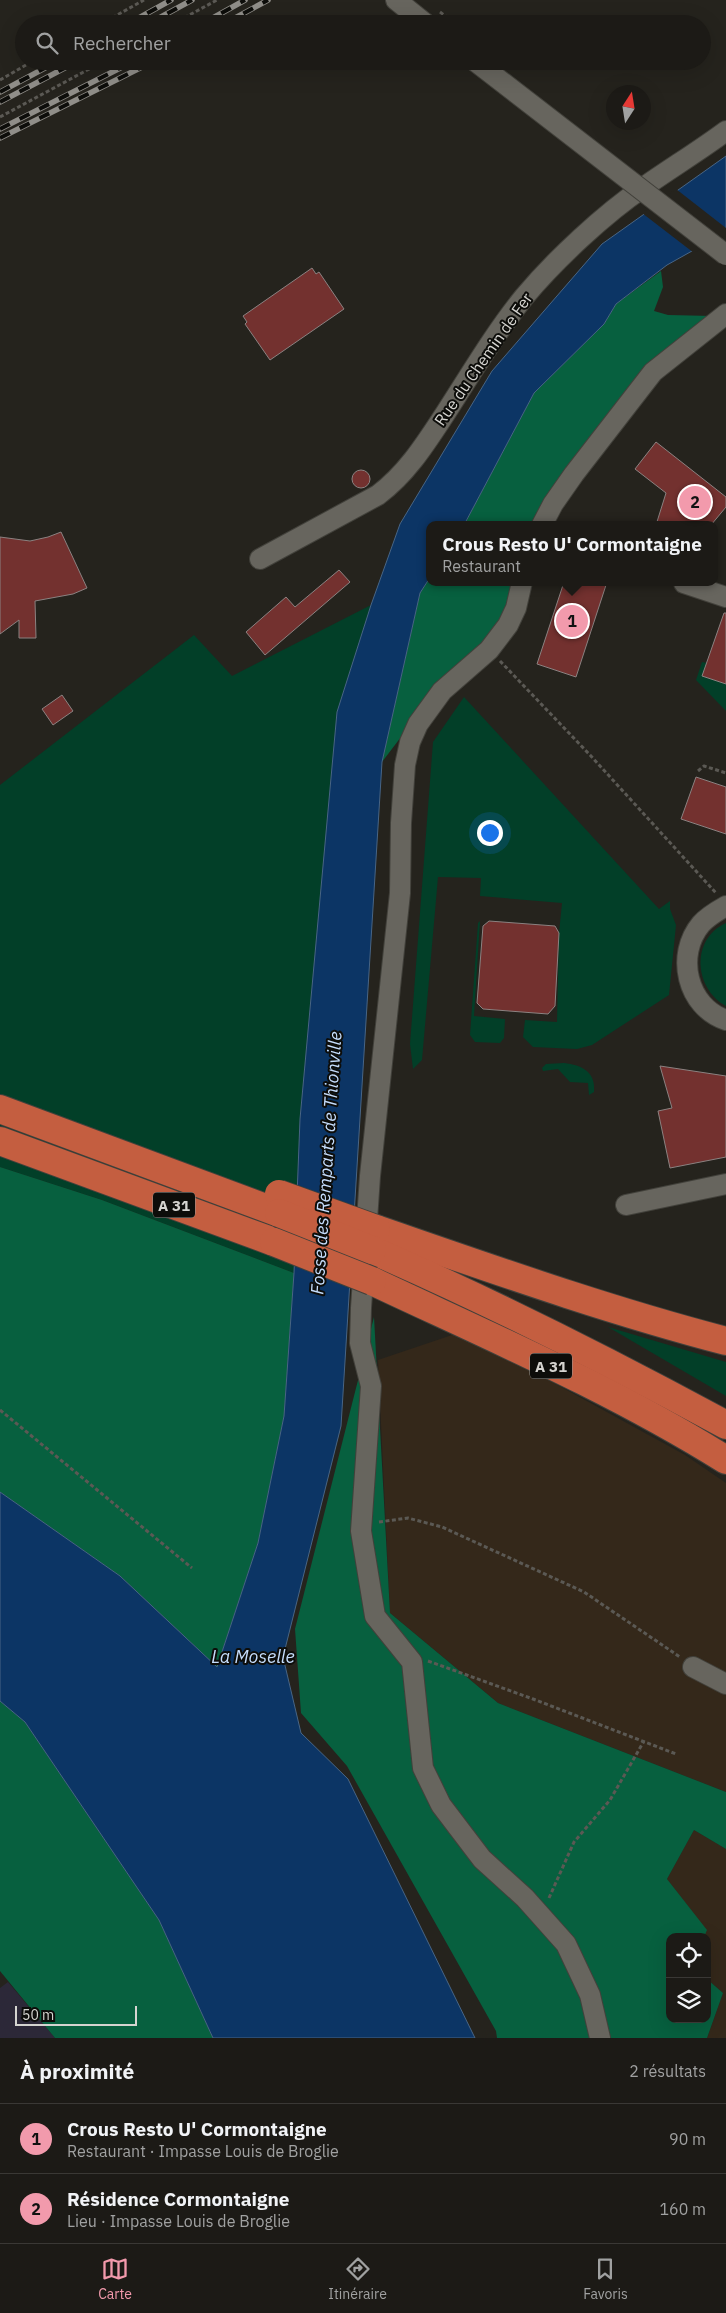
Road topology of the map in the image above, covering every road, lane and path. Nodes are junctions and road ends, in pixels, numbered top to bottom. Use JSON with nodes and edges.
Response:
{"nodes":[{"id":1,"x":144,"y":0,"type":"edge"},
{"id":2,"x":217,"y":0,"type":"edge"},
{"id":3,"x":396,"y":0,"type":"edge"},
{"id":4,"x":117,"y":15,"type":"edge"},
{"id":5,"x":190,"y":15,"type":"edge"},
{"id":6,"x":415,"y":15,"type":"edge"},
{"id":7,"x":17,"y":70,"type":"edge"},
{"id":8,"x":87,"y":70,"type":"edge"},
{"id":9,"x":487,"y":70,"type":"edge"},
{"id":10,"x":0,"y":80,"type":"edge"},
{"id":11,"x":0,"y":117,"type":"edge"},
{"id":12,"x":726,"y":131,"type":"edge"},
{"id":13,"x":726,"y":255,"type":"edge"},
{"id":14,"x":726,"y":314,"type":"edge"},
{"id":15,"x":544,"y":521,"type":"edge"},
{"id":16,"x":260,"y":559,"type":"dead end"},
{"id":17,"x":521,"y":586,"type":"edge"},
{"id":18,"x":693,"y":586,"type":"edge"},
{"id":19,"x":726,"y":597,"type":"edge"},
{"id":20,"x":489,"y":650,"type":"junction"},
{"id":21,"x":698,"y":771,"type":"dead end"},
{"id":22,"x":726,"y":773,"type":"edge"},
{"id":23,"x":722,"y":901,"type":"edge"},
{"id":24,"x":726,"y":1020,"type":"edge"},
{"id":25,"x":0,"y":1109,"type":"edge"},
{"id":26,"x":0,"y":1142,"type":"edge"},
{"id":27,"x":726,"y":1184,"type":"edge"},
{"id":28,"x":626,"y":1205,"type":"dead end"},
{"id":29,"x":374,"y":1240,"type":"junction"},
{"id":30,"x":726,"y":1341,"type":"edge"},
{"id":31,"x":0,"y":1410,"type":"edge"},
{"id":32,"x":726,"y":1426,"type":"edge"},
{"id":33,"x":726,"y":1460,"type":"edge"},
{"id":34,"x":361,"y":1524,"type":"junction"},
{"id":35,"x":192,"y":1568,"type":"dead end"},
{"id":36,"x":412,"y":1662,"type":"junction"},
{"id":37,"x":693,"y":1667,"type":"joint"},
{"id":38,"x":726,"y":1684,"type":"edge"},
{"id":39,"x":644,"y":1741,"type":"junction"},
{"id":40,"x":676,"y":1754,"type":"dead end"},
{"id":41,"x":548,"y":1900,"type":"dead end"},
{"id":42,"x":600,"y":2038,"type":"edge"}],
"edges":[{"from":1,"to":4,"type":"path"},
{"from":2,"to":5,"type":"path"},
{"from":3,"to":6,"type":"street"},
{"from":7,"to":10,"type":"path"},
{"from":8,"to":11,"type":"path"},
{"from":9,"to":13,"type":"street","bridge":true},
{"from":12,"to":16,"type":"street","name":"Rue du Chemin de Fer"},
{"from":14,"to":15,"type":"street"},
{"from":17,"to":20,"type":"street"},
{"from":18,"to":19,"type":"street"},
{"from":20,"to":23,"type":"path"},
{"from":20,"to":34,"type":"street"},
{"from":21,"to":22,"type":"path"},
{"from":23,"to":24,"type":"street"},
{"from":25,"to":29,"type":"highway","bridge":true},
{"from":26,"to":33,"type":"highway","number":"A 31","bridge":true},
{"from":27,"to":28,"type":"street"},
{"from":29,"to":30,"type":"highway"},
{"from":29,"to":32,"type":"highway","number":"A 31"},
{"from":31,"to":35,"type":"path"},
{"from":34,"to":36,"type":"street"},
{"from":34,"to":37,"type":"path"},
{"from":36,"to":39,"type":"path"},
{"from":36,"to":42,"type":"street"},
{"from":37,"to":38,"type":"street"},
{"from":39,"to":40,"type":"path"},
{"from":39,"to":41,"type":"path"}]}
